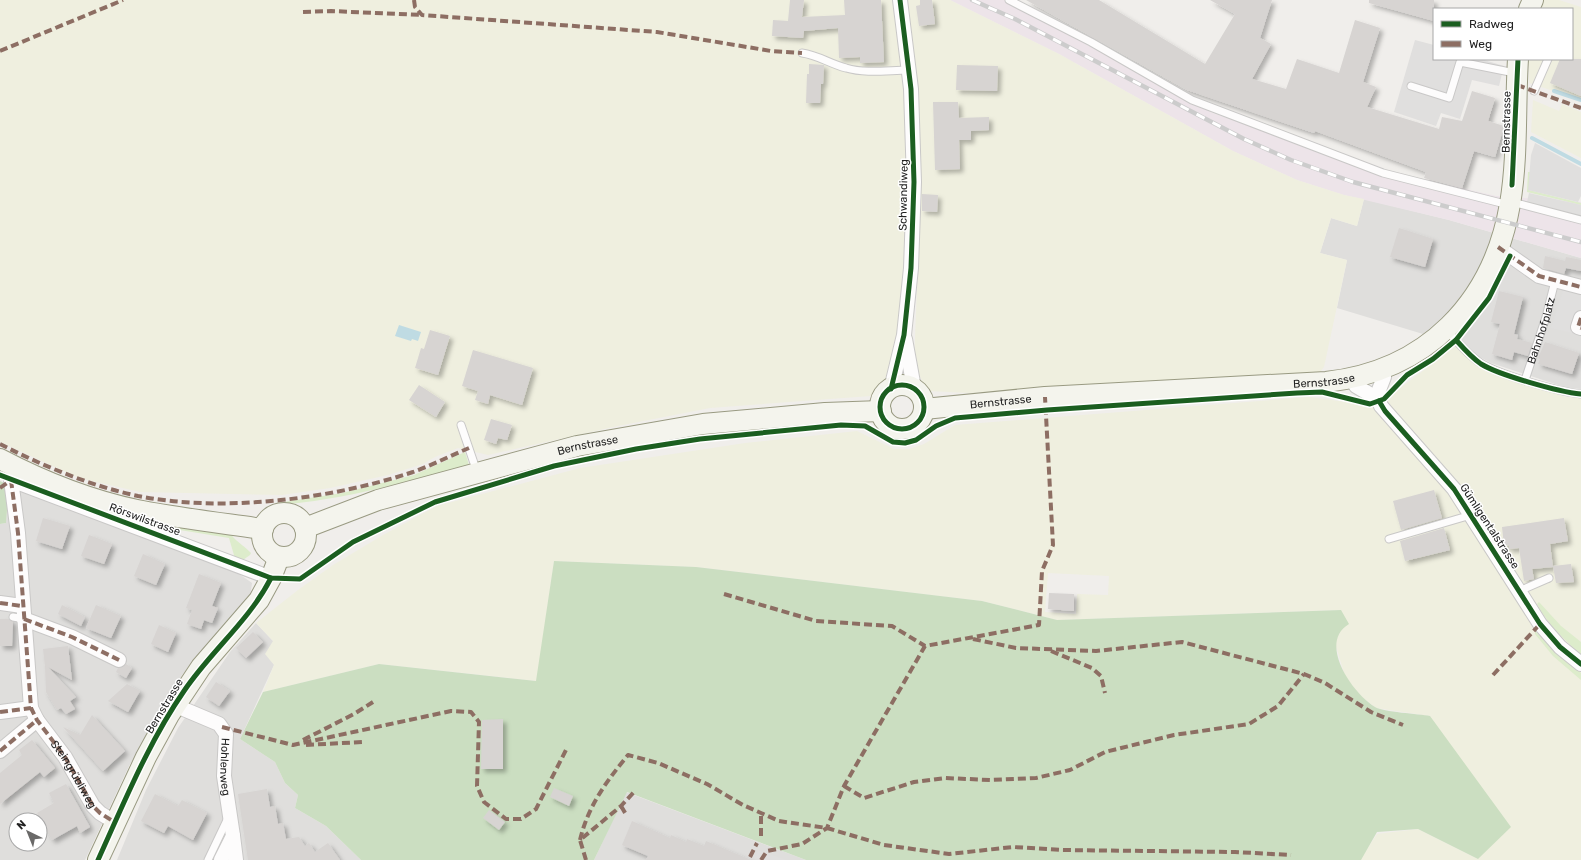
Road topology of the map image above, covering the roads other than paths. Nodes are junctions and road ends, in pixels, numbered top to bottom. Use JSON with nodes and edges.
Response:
{"nodes":[{"id":1,"x":900,"y":0,"type":"edge"},
{"id":2,"x":1009,"y":0,"type":"edge"},
{"id":3,"x":802,"y":53,"type":"dead end"},
{"id":4,"x":1548,"y":60,"type":"edge"},
{"id":5,"x":1518,"y":66,"type":"edge"},
{"id":6,"x":909,"y":70,"type":"junction"},
{"id":7,"x":1410,"y":86,"type":"dead end"},
{"id":8,"x":1534,"y":91,"type":"dead end"},
{"id":9,"x":1510,"y":204,"type":"junction"},
{"id":10,"x":1581,"y":220,"type":"edge"},
{"id":11,"x":1498,"y":247,"type":"junction"},
{"id":12,"x":1555,"y":281,"type":"junction"},
{"id":13,"x":1581,"y":287,"type":"edge"},
{"id":14,"x":1581,"y":318,"type":"edge"},
{"id":15,"x":1581,"y":328,"type":"edge"},
{"id":16,"x":1446,"y":330,"type":"junction"},
{"id":17,"x":904,"y":335,"type":"junction"},
{"id":18,"x":1383,"y":369,"type":"junction"},
{"id":19,"x":1351,"y":378,"type":"junction"},
{"id":20,"x":1525,"y":380,"type":"junction"},
{"id":21,"x":890,"y":388,"type":"junction"},
{"id":22,"x":914,"y":388,"type":"junction"},
{"id":23,"x":1581,"y":394,"type":"edge"},
{"id":24,"x":1378,"y":399,"type":"junction"},
{"id":25,"x":924,"y":409,"type":"junction"},
{"id":26,"x":881,"y":411,"type":"junction"},
{"id":27,"x":461,"y":425,"type":"dead end"},
{"id":28,"x":0,"y":459,"type":"edge"},
{"id":29,"x":476,"y":472,"type":"junction"},
{"id":30,"x":1471,"y":515,"type":"junction"},
{"id":31,"x":305,"y":528,"type":"junction"},
{"id":32,"x":263,"y":530,"type":"junction"},
{"id":33,"x":1389,"y":539,"type":"dead end"},
{"id":34,"x":279,"y":557,"type":"junction"},
{"id":35,"x":271,"y":578,"type":"junction"},
{"id":36,"x":1548,"y":578,"type":"dead end"},
{"id":37,"x":1519,"y":591,"type":"junction"},
{"id":38,"x":0,"y":602,"type":"edge"},
{"id":39,"x":20,"y":614,"type":"junction"},
{"id":40,"x":119,"y":660,"type":"dead end"},
{"id":41,"x":1581,"y":664,"type":"edge"},
{"id":42,"x":174,"y":705,"type":"junction"},
{"id":43,"x":0,"y":712,"type":"edge"},
{"id":44,"x":34,"y":714,"type":"junction"},
{"id":45,"x":0,"y":751,"type":"edge"},
{"id":46,"x":230,"y":814,"type":"junction"},
{"id":47,"x":116,"y":823,"type":"junction"},
{"id":48,"x":233,"y":836,"type":"junction"},
{"id":49,"x":98,"y":860,"type":"edge"},
{"id":50,"x":208,"y":860,"type":"edge"},
{"id":51,"x":221,"y":860,"type":"edge"},
{"id":52,"x":236,"y":860,"type":"edge"}],
"edges":[{"from":1,"to":6,"type":"street","name":"Schwandiweg"},
{"from":2,"to":9,"type":"lane"},
{"from":3,"to":6,"type":"lane"},
{"from":4,"to":8,"type":"lane"},
{"from":5,"to":7,"type":"lane"},
{"from":5,"to":9,"type":"main road","name":"Bernstrasse"},
{"from":6,"to":17,"type":"street","name":"Schwandiweg"},
{"from":9,"to":10,"type":"lane"},
{"from":9,"to":11,"type":"main road","name":"Bernstrasse"},
{"from":11,"to":12,"type":"street"},
{"from":11,"to":16,"type":"main road","name":"Bernstrasse"},
{"from":12,"to":13,"type":"street"},
{"from":12,"to":20,"type":"lane","name":"Bahnhofplatz"},
{"from":14,"to":15,"type":"street"},
{"from":16,"to":18,"type":"main road","name":"Bernstrasse"},
{"from":16,"to":20,"type":"lane"},
{"from":17,"to":21,"type":"street","name":"Schwandiweg"},
{"from":17,"to":22,"type":"street","name":"Schwandiweg"},
{"from":18,"to":19,"type":"main road","name":"Bernstrasse"},
{"from":18,"to":24,"type":"street"},
{"from":19,"to":24,"type":"street","name":"Gümligentalstrasse"},
{"from":19,"to":25,"type":"main road","name":"Bernstrasse"},
{"from":20,"to":23,"type":"lane"},
{"from":21,"to":22,"type":"main road"},
{"from":21,"to":26,"type":"main road"},
{"from":22,"to":25,"type":"main road"},
{"from":24,"to":30,"type":"street","name":"Gümligentalstrasse"},
{"from":25,"to":26,"type":"main road"},
{"from":26,"to":29,"type":"main road","name":"Bernstrasse"},
{"from":27,"to":29,"type":"lane"},
{"from":28,"to":32,"type":"main road"},
{"from":29,"to":31,"type":"main road","name":"Bernstrasse"},
{"from":30,"to":33,"type":"lane"},
{"from":30,"to":37,"type":"street","name":"Gümligentalstrasse"},
{"from":31,"to":32,"type":"main road"},
{"from":31,"to":34,"type":"main road"},
{"from":32,"to":34,"type":"main road"},
{"from":34,"to":35,"type":"main road","name":"Bernstrasse"},
{"from":35,"to":39,"type":"street","name":"Rörswilstrasse"},
{"from":35,"to":42,"type":"main road","name":"Bernstrasse"},
{"from":36,"to":37,"type":"lane"},
{"from":37,"to":41,"type":"street","name":"Gümligentalstrasse"},
{"from":38,"to":39,"type":"street"},
{"from":39,"to":40,"type":"street"},
{"from":39,"to":44,"type":"street"},
{"from":42,"to":46,"type":"street","name":"Hohlenweg"},
{"from":42,"to":47,"type":"main road","name":"Bernstrasse"},
{"from":43,"to":44,"type":"street"},
{"from":44,"to":45,"type":"street"},
{"from":44,"to":47,"type":"street","name":"Steingrübliweg"},
{"from":46,"to":48,"type":"street","name":"Hohlenweg"},
{"from":46,"to":50,"type":"lane"},
{"from":47,"to":49,"type":"main road","name":"Bernstrasse"},
{"from":48,"to":51,"type":"street"},
{"from":48,"to":52,"type":"street","name":"Hohlenweg"}]}
